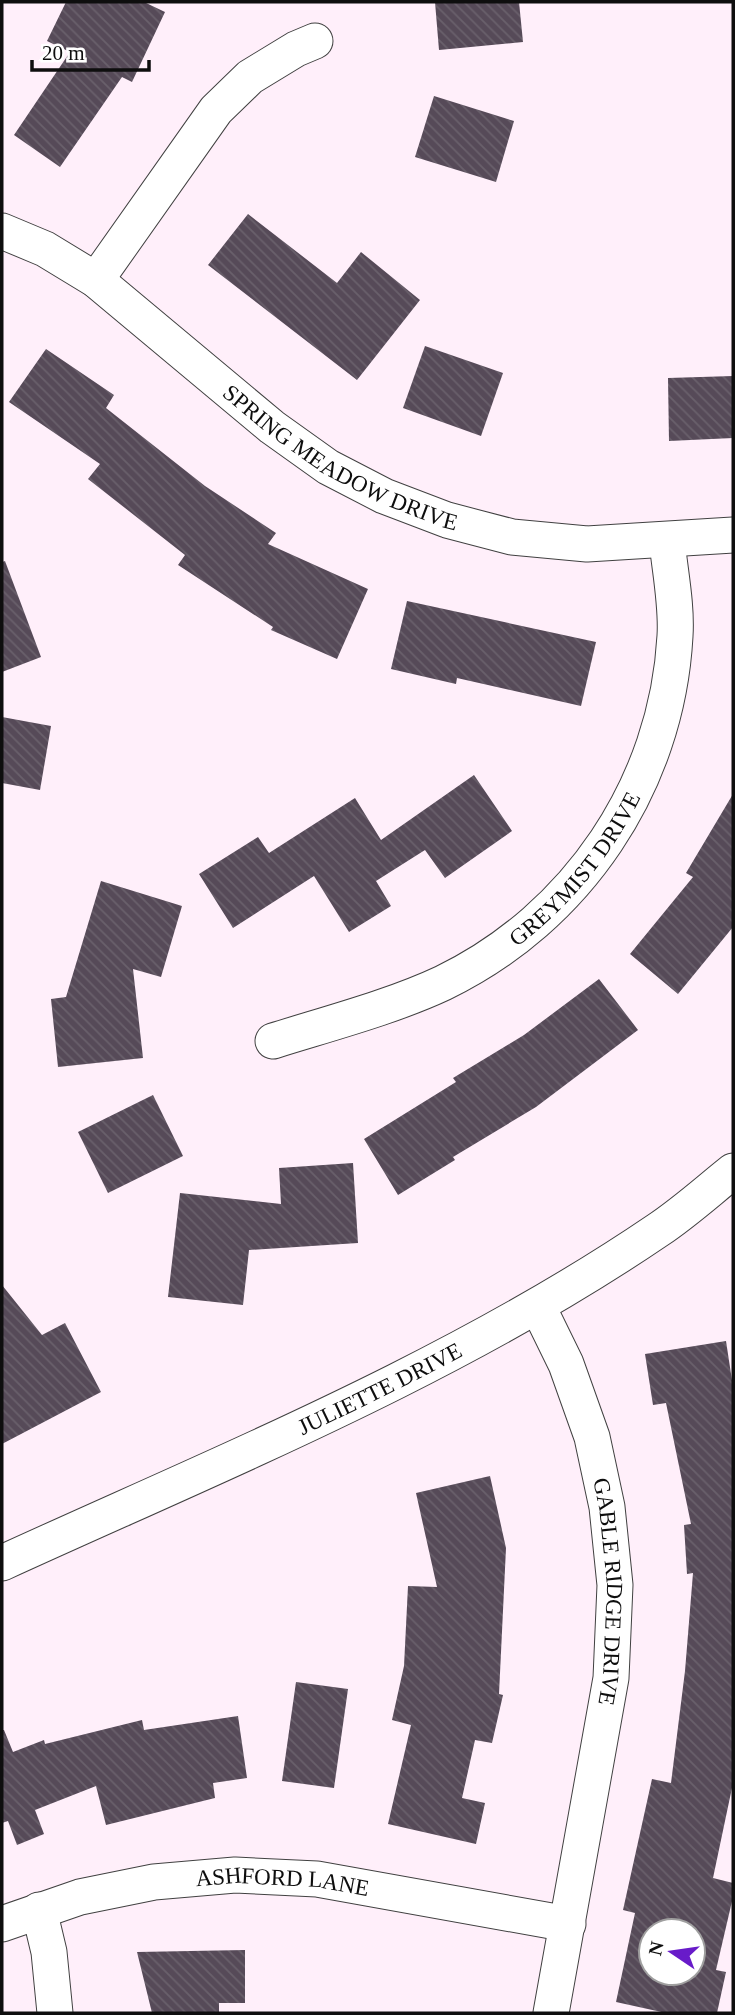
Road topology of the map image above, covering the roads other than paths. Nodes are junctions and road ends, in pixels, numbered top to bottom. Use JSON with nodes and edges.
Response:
{"nodes":[{"id":1,"x":315,"y":41,"type":"dead end"},
{"id":2,"x":2,"y":231,"type":"edge"},
{"id":3,"x":96,"y":280,"type":"junction"},
{"id":4,"x":733,"y":535,"type":"edge"},
{"id":5,"x":667,"y":541,"type":"junction"},
{"id":6,"x":273,"y":1041,"type":"dead end"},
{"id":7,"x":733,"y":1171,"type":"edge"},
{"id":8,"x":534,"y":1308,"type":"junction"},
{"id":9,"x":2,"y":1563,"type":"edge"},
{"id":10,"x":39,"y":1910,"type":"junction"},
{"id":11,"x":2,"y":1924,"type":"edge"},
{"id":12,"x":568,"y":1924,"type":"junction"},
{"id":13,"x":55,"y":2013,"type":"edge"},
{"id":14,"x":551,"y":2013,"type":"edge"}],
"edges":[{"from":1,"to":3,"type":"street"},
{"from":2,"to":3,"type":"street","name":"SPRING MEADOW DRIVE"},
{"from":3,"to":5,"type":"street","name":"SPRING MEADOW DRIVE"},
{"from":4,"to":5,"type":"street","name":"SPRING MEADOW DRIVE"},
{"from":5,"to":6,"type":"street","name":"GREYMIST DRIVE"},
{"from":7,"to":8,"type":"street","name":"JULIETTE DRIVE"},
{"from":8,"to":9,"type":"street","name":"JULIETTE DRIVE"},
{"from":8,"to":12,"type":"street","name":"GABLE RIDGE DRIVE"},
{"from":10,"to":11,"type":"street","name":"ASHFORD LANE"},
{"from":10,"to":12,"type":"street","name":"ASHFORD LANE"},
{"from":10,"to":13,"type":"street"},
{"from":12,"to":14,"type":"street","name":"GABLE RIDGE DRIVE"}]}
